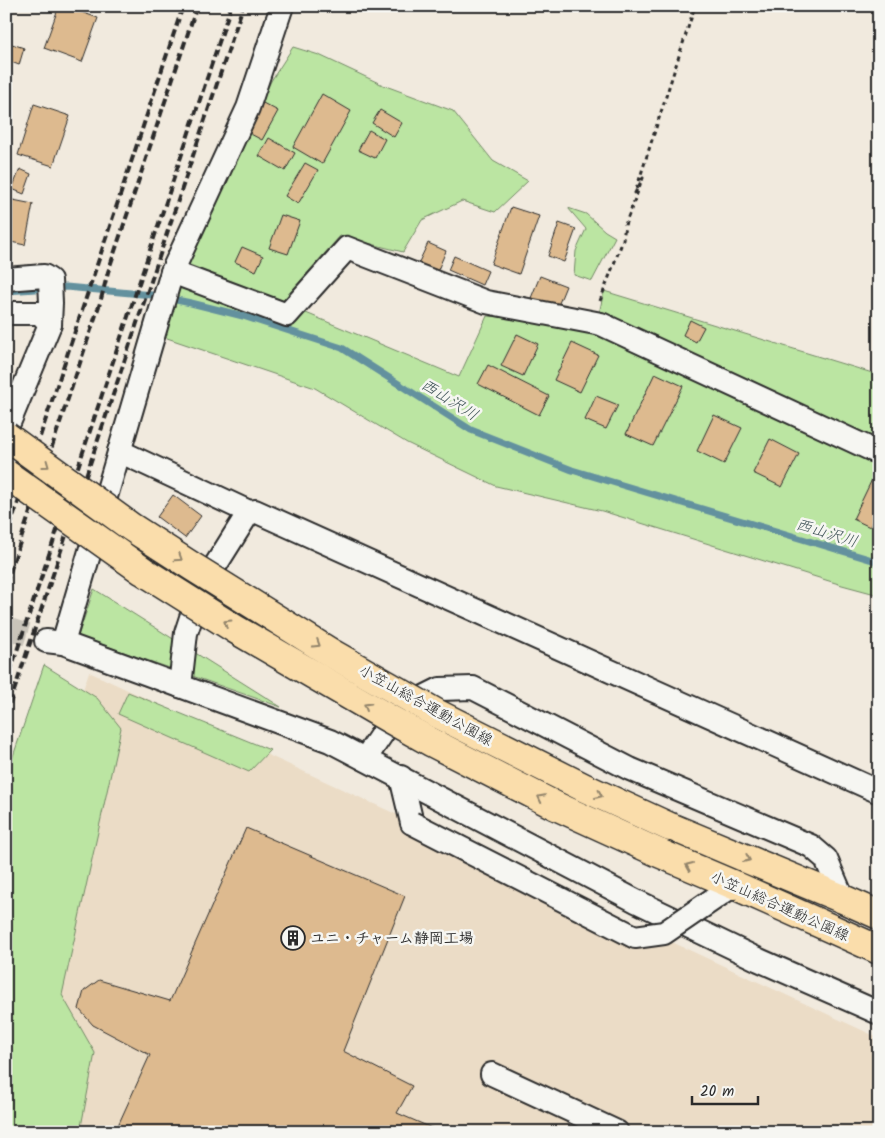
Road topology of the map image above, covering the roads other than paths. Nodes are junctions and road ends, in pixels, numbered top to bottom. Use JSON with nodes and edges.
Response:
{"nodes":[{"id":1,"x":282,"y":6,"type":"edge"},
{"id":2,"x":6,"y":279,"type":"edge"},
{"id":3,"x":170,"y":279,"type":"junction"},
{"id":4,"x":6,"y":313,"type":"edge"},
{"id":5,"x":51,"y":314,"type":"junction"},
{"id":6,"x":6,"y":430,"type":"edge"},
{"id":7,"x":6,"y":436,"type":"edge"},
{"id":8,"x":119,"y":451,"type":"junction"},
{"id":9,"x":879,"y":453,"type":"edge"},
{"id":10,"x":6,"y":474,"type":"edge"},
{"id":11,"x":249,"y":512,"type":"junction"},
{"id":12,"x":180,"y":686,"type":"junction"},
{"id":13,"x":365,"y":759,"type":"junction"},
{"id":14,"x":401,"y":777,"type":"junction"},
{"id":15,"x":879,"y":792,"type":"edge"},
{"id":16,"x":734,"y":885,"type":"junction"},
{"id":17,"x":843,"y":899,"type":"junction"},
{"id":18,"x":879,"y":915,"type":"edge"},
{"id":19,"x":879,"y":950,"type":"edge"},
{"id":20,"x":879,"y":1013,"type":"edge"},
{"id":21,"x":492,"y":1074,"type":"dead end"},
{"id":22,"x":617,"y":1132,"type":"edge"}],
"edges":[{"from":1,"to":3,"type":"street"},
{"from":2,"to":5,"type":"street"},
{"from":3,"to":8,"type":"street"},
{"from":3,"to":9,"type":"street"},
{"from":4,"to":5,"type":"street"},
{"from":5,"to":6,"type":"street"},
{"from":7,"to":17,"type":"main road","name":"小笠山総合運動公園線","one_way":true,"bridge":true},
{"from":8,"to":11,"type":"street"},
{"from":8,"to":12,"type":"street"},
{"from":16,"to":10,"type":"main road","name":"小笠山総合運動公園線","one_way":true,"bridge":true},
{"from":11,"to":12,"type":"street"},
{"from":11,"to":15,"type":"street"},
{"from":12,"to":13,"type":"street"},
{"from":13,"to":14,"type":"street"},
{"from":13,"to":17,"type":"street"},
{"from":14,"to":16,"type":"street","bridge":true},
{"from":14,"to":20,"type":"street"},
{"from":16,"to":19,"type":"main road","name":"小笠山総合運動公園線"},
{"from":17,"to":18,"type":"main road","name":"小笠山総合運動公園線"},
{"from":21,"to":22,"type":"street"}]}
